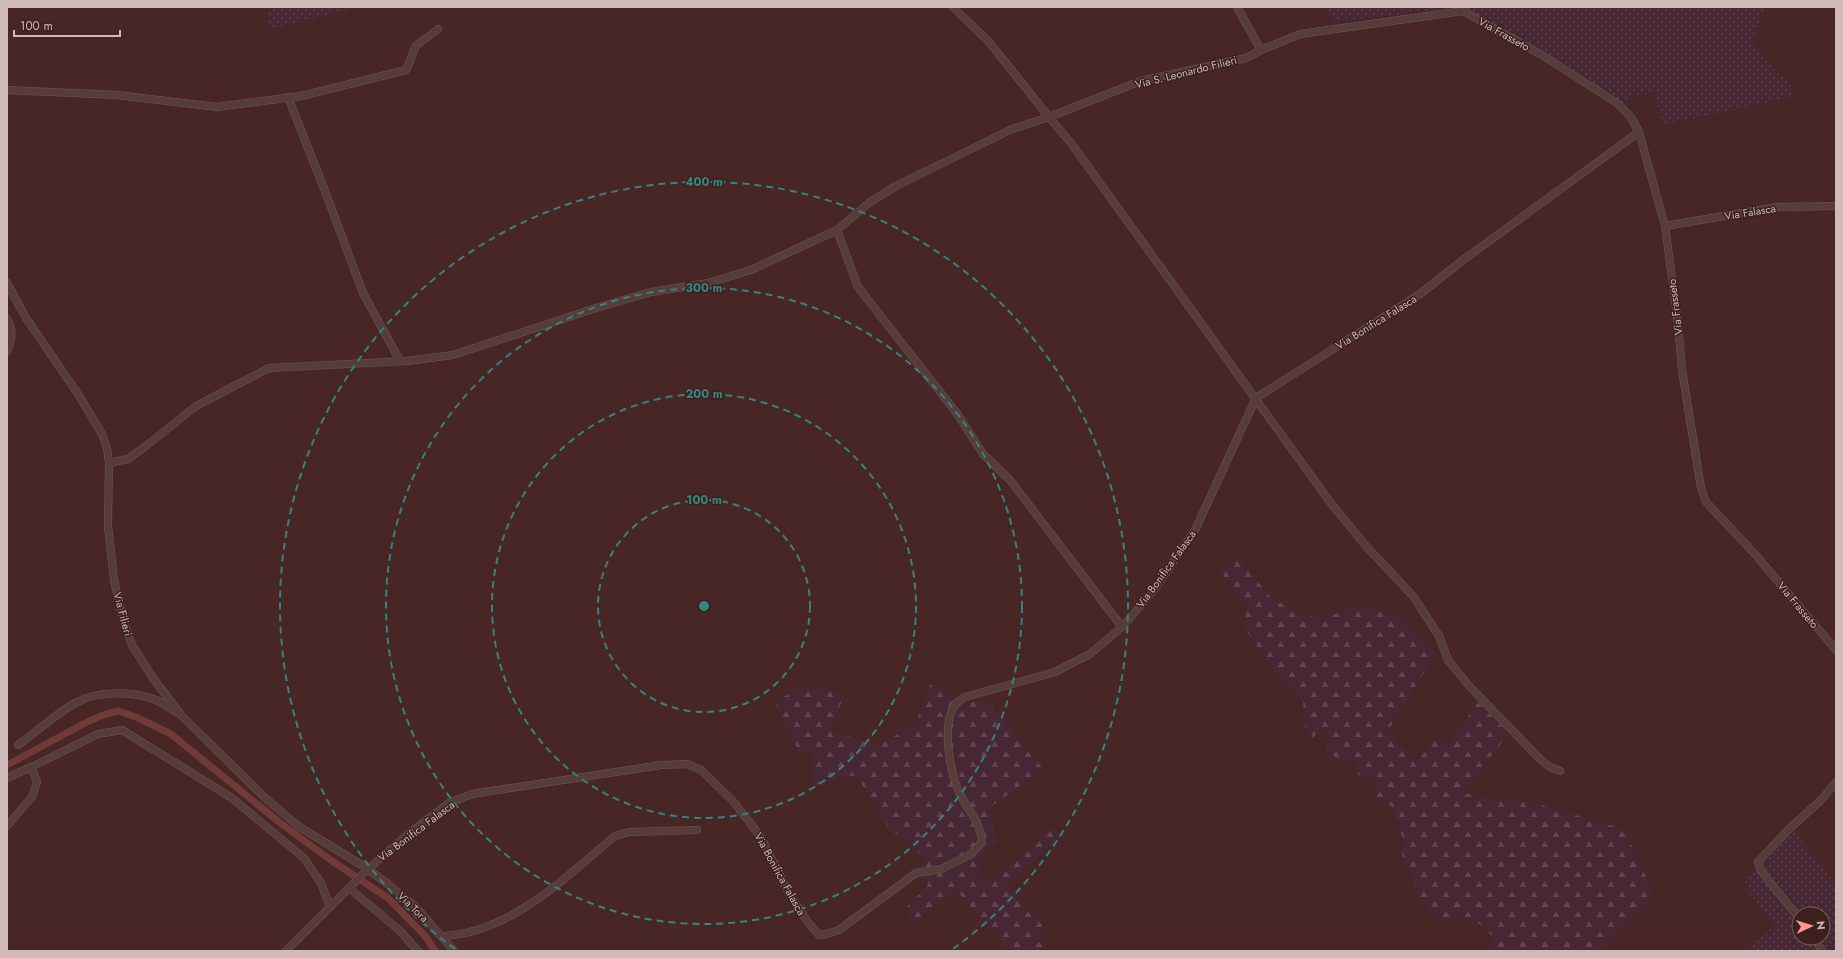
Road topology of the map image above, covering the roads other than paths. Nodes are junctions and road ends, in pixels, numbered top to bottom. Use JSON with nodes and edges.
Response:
{"nodes":[{"id":1,"x":953,"y":7,"type":"edge"},
{"id":2,"x":1237,"y":7,"type":"edge"},
{"id":3,"x":1465,"y":9,"type":"edge"},
{"id":4,"x":438,"y":29,"type":"dead end"},
{"id":5,"x":1261,"y":50,"type":"junction"},
{"id":6,"x":7,"y":90,"type":"edge"},
{"id":7,"x":288,"y":97,"type":"junction"},
{"id":8,"x":1049,"y":117,"type":"junction"},
{"id":9,"x":1639,"y":132,"type":"junction"},
{"id":10,"x":1836,"y":206,"type":"edge"},
{"id":11,"x":1664,"y":226,"type":"junction"},
{"id":12,"x":837,"y":230,"type":"junction"},
{"id":13,"x":7,"y":282,"type":"edge"},
{"id":14,"x":8,"y":291,"type":"edge"},
{"id":15,"x":7,"y":319,"type":"edge"},
{"id":16,"x":7,"y":352,"type":"edge"},
{"id":17,"x":400,"y":361,"type":"junction"},
{"id":18,"x":1256,"y":398,"type":"junction"},
{"id":19,"x":109,"y":463,"type":"junction"},
{"id":20,"x":1122,"y":627,"type":"junction"},
{"id":21,"x":1836,"y":650,"type":"edge"},
{"id":22,"x":181,"y":715,"type":"junction"},
{"id":23,"x":18,"y":745,"type":"dead end"},
{"id":24,"x":31,"y":767,"type":"junction"},
{"id":25,"x":1560,"y":771,"type":"dead end"},
{"id":26,"x":7,"y":778,"type":"edge"},
{"id":27,"x":1836,"y":782,"type":"edge"},
{"id":28,"x":7,"y":826,"type":"edge"},
{"id":29,"x":697,"y":830,"type":"dead end"},
{"id":30,"x":365,"y":871,"type":"junction"},
{"id":31,"x":350,"y":886,"type":"junction"},
{"id":32,"x":330,"y":907,"type":"junction"},
{"id":33,"x":1791,"y":908,"type":"edge"},
{"id":34,"x":442,"y":936,"type":"junction"},
{"id":35,"x":286,"y":951,"type":"edge"},
{"id":36,"x":418,"y":951,"type":"edge"},
{"id":37,"x":454,"y":951,"type":"edge"}],
"edges":[{"from":1,"to":8,"type":"street"},
{"from":2,"to":5,"type":"street"},
{"from":3,"to":5,"type":"street","name":"Via S. Leonardo Filieri"},
{"from":3,"to":9,"type":"street","name":"Via Frasseto"},
{"from":4,"to":7,"type":"street"},
{"from":5,"to":8,"type":"street","name":"Via S. Leonardo Filieri"},
{"from":6,"to":7,"type":"street"},
{"from":7,"to":17,"type":"street"},
{"from":8,"to":12,"type":"street","name":"Via S. Leonardo Filieri"},
{"from":8,"to":18,"type":"street"},
{"from":9,"to":11,"type":"street","name":"Via Frasseto"},
{"from":9,"to":18,"type":"street","name":"Via Bonifica Falasca"},
{"from":10,"to":11,"type":"street","name":"Via Falasca"},
{"from":11,"to":21,"type":"street","name":"Via Frasseto"},
{"from":12,"to":17,"type":"street","name":"Via S. Leonardo Filieri"},
{"from":12,"to":20,"type":"street"},
{"from":13,"to":14,"type":"street","name":"Via Filieri"},
{"from":14,"to":19,"type":"street","name":"Via Filieri"},
{"from":15,"to":16,"type":"street"},
{"from":17,"to":19,"type":"street","name":"Via S. Leonardo Filieri"},
{"from":18,"to":20,"type":"street","name":"Via Bonifica Falasca"},
{"from":18,"to":25,"type":"street"},
{"from":19,"to":22,"type":"street","name":"Via Filieri"},
{"from":20,"to":30,"type":"street","name":"Via Bonifica Falasca"},
{"from":22,"to":23,"type":"street"},
{"from":22,"to":30,"type":"street","name":"Via Filieri"},
{"from":24,"to":26,"type":"street"},
{"from":24,"to":28,"type":"street"},
{"from":24,"to":32,"type":"street"},
{"from":27,"to":33,"type":"street"},
{"from":29,"to":34,"type":"street"},
{"from":30,"to":31,"type":"street"},
{"from":30,"to":34,"type":"street","name":"Via Tora"},
{"from":31,"to":32,"type":"street"},
{"from":31,"to":36,"type":"street"},
{"from":32,"to":35,"type":"street"},
{"from":34,"to":37,"type":"street","name":"Via Tora"}]}
